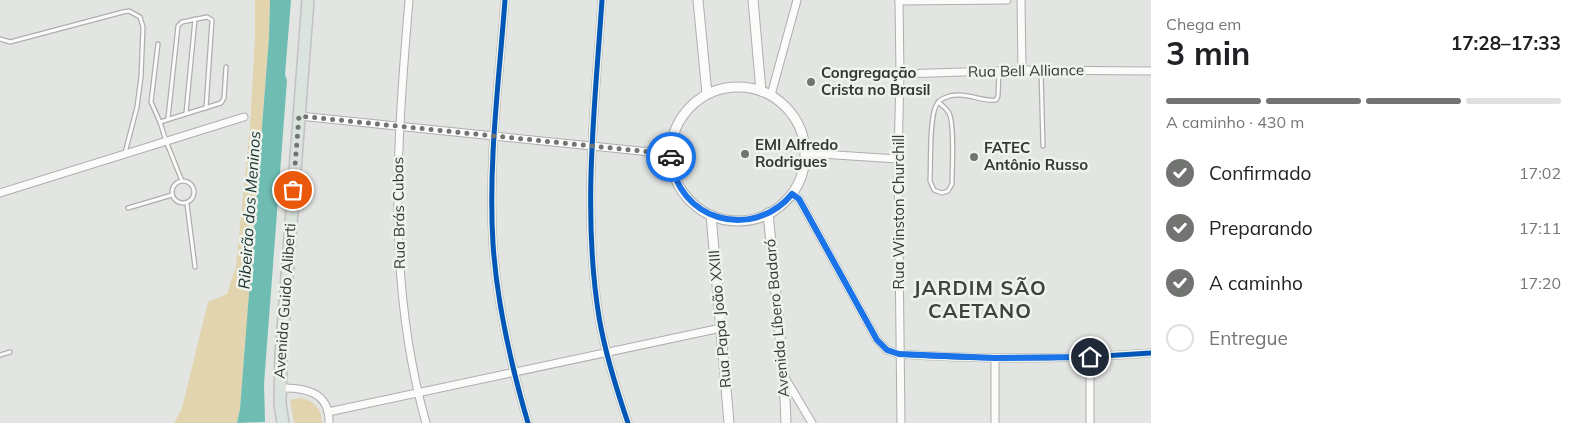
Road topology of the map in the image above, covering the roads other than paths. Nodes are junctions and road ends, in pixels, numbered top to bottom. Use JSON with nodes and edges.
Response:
{"nodes":[{"id":1,"x":308,"y":0,"type":"edge"},
{"id":2,"x":409,"y":0,"type":"edge"},
{"id":3,"x":506,"y":0,"type":"edge"},
{"id":4,"x":602,"y":0,"type":"edge"},
{"id":5,"x":698,"y":0,"type":"edge"},
{"id":6,"x":753,"y":0,"type":"edge"},
{"id":7,"x":797,"y":0,"type":"edge"},
{"id":8,"x":1007,"y":0,"type":"edge"},
{"id":9,"x":1020,"y":0,"type":"edge"},
{"id":10,"x":899,"y":1,"type":"edge"},
{"id":11,"x":195,"y":19,"type":"junction"},
{"id":12,"x":0,"y":39,"type":"edge"},
{"id":13,"x":158,"y":44,"type":"dead end"},
{"id":14,"x":226,"y":68,"type":"dead end"},
{"id":15,"x":1000,"y":70,"type":"junction"},
{"id":16,"x":1022,"y":70,"type":"junction"},
{"id":17,"x":1041,"y":70,"type":"junction"},
{"id":18,"x":1151,"y":71,"type":"edge"},
{"id":19,"x":900,"y":74,"type":"junction"},
{"id":20,"x":761,"y":91,"type":"junction"},
{"id":21,"x":707,"y":94,"type":"junction"},
{"id":22,"x":770,"y":95,"type":"junction"},
{"id":23,"x":938,"y":102,"type":"junction"},
{"id":24,"x":206,"y":108,"type":"junction"},
{"id":25,"x":186,"y":113,"type":"junction"},
{"id":26,"x":299,"y":116,"type":"junction"},
{"id":27,"x":244,"y":117,"type":"dead end"},
{"id":28,"x":168,"y":118,"type":"junction"},
{"id":29,"x":160,"y":122,"type":"junction"},
{"id":30,"x":398,"y":126,"type":"junction"},
{"id":31,"x":495,"y":136,"type":"junction"},
{"id":32,"x":166,"y":141,"type":"junction"},
{"id":33,"x":592,"y":146,"type":"junction"},
{"id":34,"x":1043,"y":146,"type":"dead end"},
{"id":35,"x":805,"y":152,"type":"junction"},
{"id":36,"x":125,"y":154,"type":"junction"},
{"id":37,"x":670,"y":154,"type":"junction"},
{"id":38,"x":898,"y":159,"type":"junction"},
{"id":39,"x":182,"y":181,"type":"junction"},
{"id":40,"x":0,"y":193,"type":"edge"},
{"id":41,"x":792,"y":194,"type":"junction"},
{"id":42,"x":172,"y":195,"type":"junction"},
{"id":43,"x":187,"y":204,"type":"junction"},
{"id":44,"x":128,"y":208,"type":"dead end"},
{"id":45,"x":768,"y":213,"type":"junction"},
{"id":46,"x":711,"y":215,"type":"junction"},
{"id":47,"x":195,"y":267,"type":"dead end"},
{"id":48,"x":721,"y":328,"type":"junction"},
{"id":49,"x":10,"y":352,"type":"dead end"},
{"id":50,"x":607,"y":352,"type":"junction"},
{"id":51,"x":1151,"y":353,"type":"edge"},
{"id":52,"x":899,"y":354,"type":"junction"},
{"id":53,"x":0,"y":355,"type":"edge"},
{"id":54,"x":1090,"y":357,"type":"junction"},
{"id":55,"x":995,"y":358,"type":"junction"},
{"id":56,"x":513,"y":372,"type":"junction"},
{"id":57,"x":784,"y":376,"type":"junction"},
{"id":58,"x":279,"y":388,"type":"junction"},
{"id":59,"x":418,"y":393,"type":"junction"},
{"id":60,"x":328,"y":412,"type":"junction"},
{"id":61,"x":283,"y":423,"type":"edge"},
{"id":62,"x":329,"y":423,"type":"edge"},
{"id":63,"x":426,"y":423,"type":"edge"},
{"id":64,"x":528,"y":423,"type":"edge"},
{"id":65,"x":628,"y":423,"type":"edge"},
{"id":66,"x":729,"y":423,"type":"edge"},
{"id":67,"x":786,"y":423,"type":"edge"},
{"id":68,"x":812,"y":423,"type":"edge"},
{"id":69,"x":901,"y":423,"type":"edge"},
{"id":70,"x":994,"y":423,"type":"edge"},
{"id":71,"x":1090,"y":423,"type":"edge"}],
"edges":[{"from":1,"to":26,"type":"main road","name":"Avenida Guido Aliberti"},
{"from":2,"to":30,"type":"street","name":"Rua Brás Cubas"},
{"from":3,"to":31,"type":"street"},
{"from":4,"to":33,"type":"street"},
{"from":5,"to":21,"type":"street"},
{"from":6,"to":20,"type":"street"},
{"from":7,"to":22,"type":"street"},
{"from":8,"to":10,"type":"street"},
{"from":9,"to":16,"type":"street"},
{"from":10,"to":19,"type":"street","name":"Rua Winston Churchill"},
{"from":11,"to":24,"type":"lane"},
{"from":11,"to":25,"type":"lane"},
{"from":11,"to":28,"type":"lane"},
{"from":12,"to":36,"type":"lane"},
{"from":13,"to":29,"type":"lane"},
{"from":14,"to":24,"type":"lane"},
{"from":15,"to":16,"type":"street","name":"Rua Bell Alliance"},
{"from":15,"to":19,"type":"street","name":"Rua Bell Alliance"},
{"from":15,"to":23,"type":"lane"},
{"from":16,"to":17,"type":"street","name":"Rua Bell Alliance"},
{"from":17,"to":18,"type":"street","name":"Rua Bell Alliance"},
{"from":17,"to":34,"type":"lane"},
{"from":19,"to":38,"type":"street","name":"Rua Winston Churchill"},
{"from":20,"to":21,"type":"street","name":"Avenida Líbero Badaró"},
{"from":20,"to":22,"type":"street","name":"Avenida Líbero Badaró"},
{"from":21,"to":37,"type":"street","name":"Avenida Líbero Badaró"},
{"from":22,"to":35,"type":"street","name":"Avenida Líbero Badaró"},
{"from":23,"to":23,"type":"lane"},
{"from":24,"to":25,"type":"lane"},
{"from":25,"to":28,"type":"lane"},
{"from":26,"to":30,"type":"street"},
{"from":26,"to":58,"type":"main road","name":"Avenida Guido Aliberti"},
{"from":27,"to":32,"type":"street"},
{"from":28,"to":29,"type":"lane"},
{"from":29,"to":32,"type":"lane"},
{"from":30,"to":31,"type":"street"},
{"from":30,"to":59,"type":"street","name":"Rua Brás Cubas"},
{"from":31,"to":33,"type":"street"},
{"from":31,"to":56,"type":"street"},
{"from":32,"to":36,"type":"street"},
{"from":32,"to":39,"type":"lane"},
{"from":33,"to":37,"type":"street"},
{"from":33,"to":50,"type":"street"},
{"from":35,"to":38,"type":"street"},
{"from":35,"to":41,"type":"street","name":"Avenida Líbero Badaró"},
{"from":36,"to":40,"type":"street"},
{"from":37,"to":46,"type":"street","name":"Avenida Líbero Badaró"},
{"from":38,"to":52,"type":"street","name":"Rua Winston Churchill"},
{"from":39,"to":42,"type":"lane"},
{"from":39,"to":43,"type":"lane"},
{"from":41,"to":45,"type":"street","name":"Avenida Líbero Badaró"},
{"from":41,"to":52,"type":"street"},
{"from":42,"to":43,"type":"lane"},
{"from":42,"to":44,"type":"lane"},
{"from":43,"to":47,"type":"lane"},
{"from":45,"to":46,"type":"street","name":"Avenida Líbero Badaró"},
{"from":45,"to":57,"type":"street","name":"Avenida Líbero Badaró"},
{"from":46,"to":48,"type":"street","name":"Rua Papa João XXIII"},
{"from":48,"to":50,"type":"street"},
{"from":48,"to":66,"type":"street","name":"Rua Papa João XXIII"},
{"from":49,"to":53,"type":"lane"},
{"from":50,"to":56,"type":"street"},
{"from":50,"to":65,"type":"street"},
{"from":51,"to":54,"type":"street"},
{"from":52,"to":55,"type":"street"},
{"from":52,"to":69,"type":"street","name":"Rua Winston Churchill"},
{"from":54,"to":55,"type":"street"},
{"from":54,"to":71,"type":"street"},
{"from":55,"to":70,"type":"street"},
{"from":56,"to":59,"type":"street"},
{"from":56,"to":64,"type":"street"},
{"from":57,"to":67,"type":"street","name":"Avenida Líbero Badaró"},
{"from":57,"to":68,"type":"street"},
{"from":58,"to":60,"type":"street"},
{"from":58,"to":61,"type":"main road","name":"Avenida Guido Aliberti"},
{"from":59,"to":60,"type":"street"},
{"from":59,"to":63,"type":"street","name":"Rua Brás Cubas"},
{"from":60,"to":62,"type":"street"}]}
